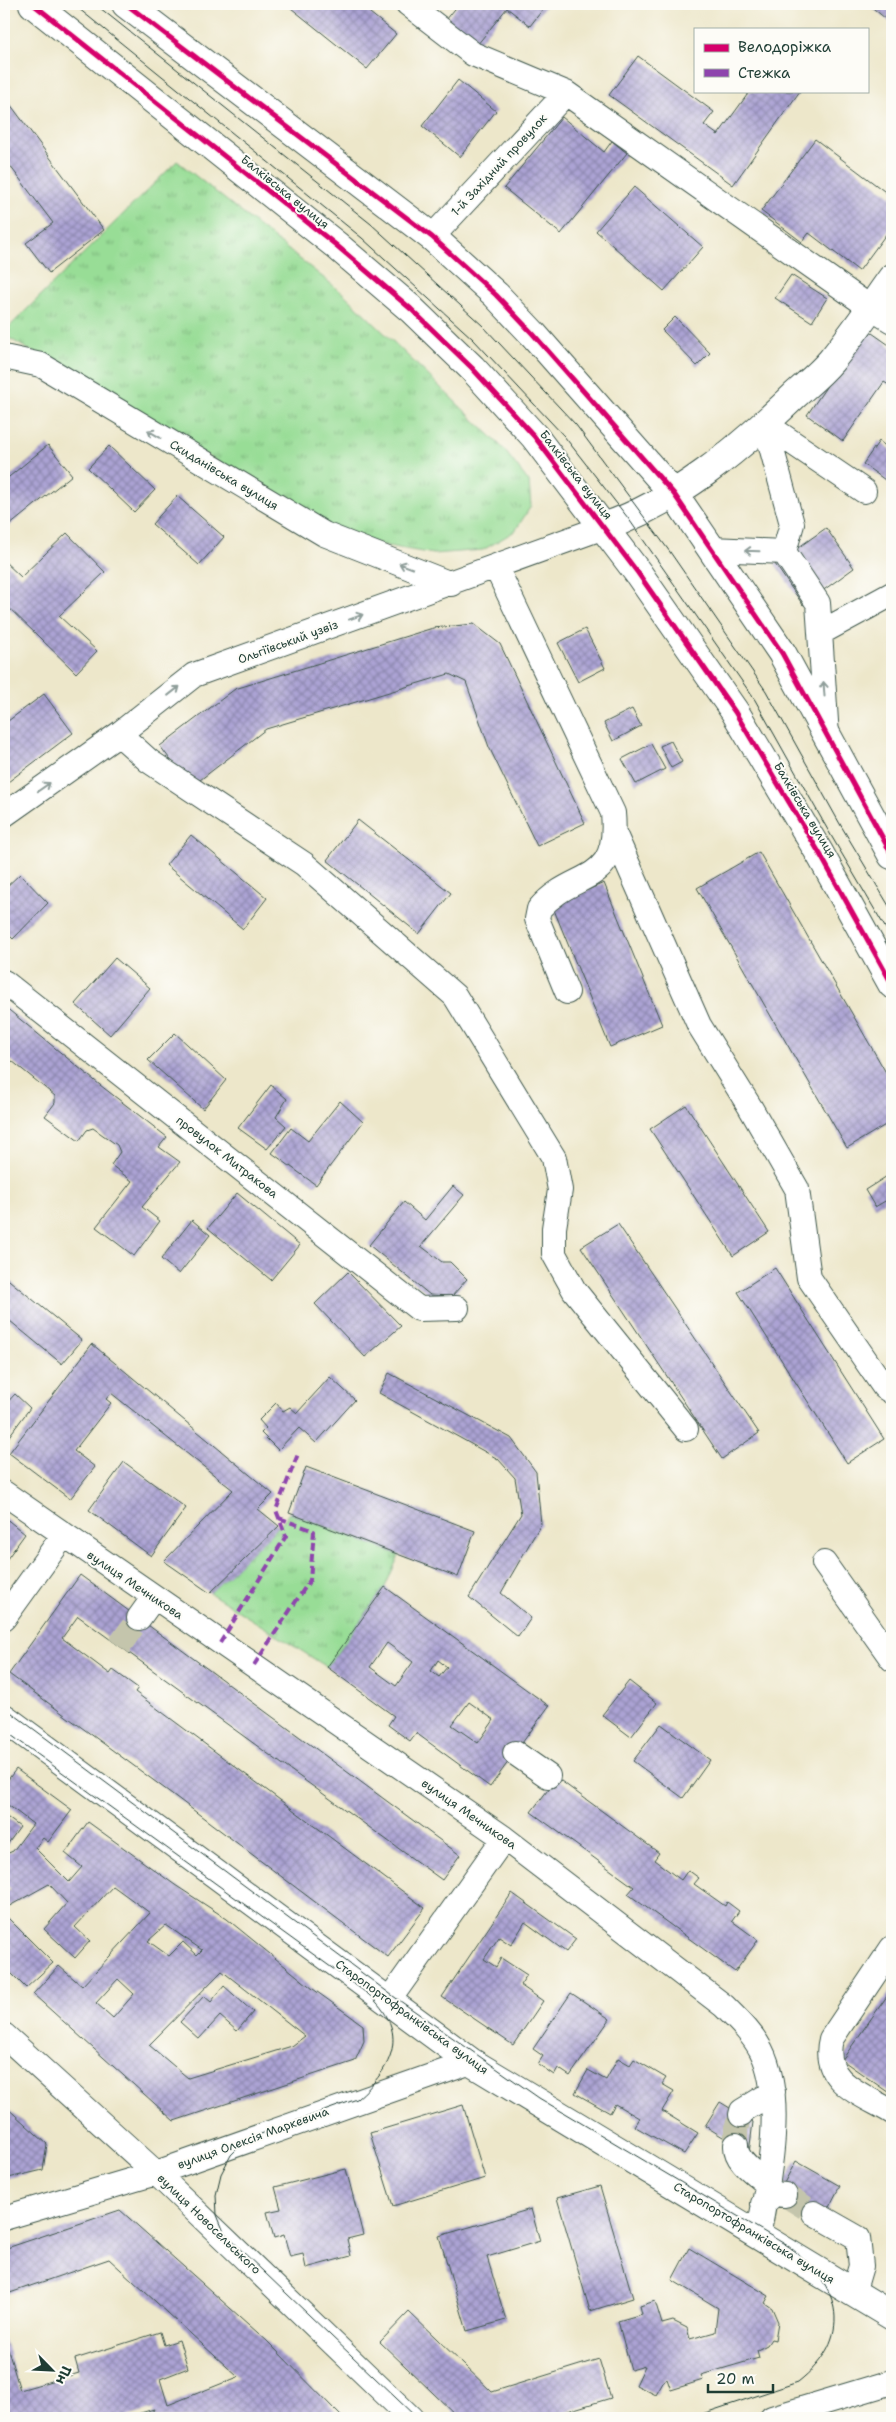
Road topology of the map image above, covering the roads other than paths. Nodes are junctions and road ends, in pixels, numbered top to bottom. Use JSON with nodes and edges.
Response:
{"nodes":[{"id":1,"x":33,"y":4,"type":"edge"},
{"id":2,"x":126,"y":4,"type":"edge"},
{"id":3,"x":408,"y":4,"type":"edge"},
{"id":4,"x":566,"y":93,"type":"junction"},
{"id":5,"x":432,"y":237,"type":"junction"},
{"id":6,"x":892,"y":278,"type":"edge"},
{"id":7,"x":882,"y":315,"type":"edge"},
{"id":8,"x":4,"y":357,"type":"edge"},
{"id":9,"x":765,"y":424,"type":"junction"},
{"id":10,"x":864,"y":491,"type":"dead end"},
{"id":11,"x":674,"y":494,"type":"junction"},
{"id":12,"x":604,"y":527,"type":"junction"},
{"id":13,"x":712,"y":549,"type":"junction"},
{"id":14,"x":784,"y":552,"type":"junction"},
{"id":15,"x":496,"y":567,"type":"junction"},
{"id":16,"x":451,"y":584,"type":"junction"},
{"id":17,"x":892,"y":594,"type":"edge"},
{"id":18,"x":820,"y":633,"type":"junction"},
{"id":19,"x":119,"y":734,"type":"junction"},
{"id":20,"x":828,"y":738,"type":"junction"},
{"id":21,"x":4,"y":816,"type":"edge"},
{"id":22,"x":615,"y":835,"type":"junction"},
{"id":23,"x":892,"y":855,"type":"edge"},
{"id":24,"x":4,"y":982,"type":"edge"},
{"id":25,"x":892,"y":984,"type":"edge"},
{"id":26,"x":567,"y":992,"type":"dead end"},
{"id":27,"x":457,"y":1308,"type":"dead end"},
{"id":28,"x":892,"y":1392,"type":"edge"},
{"id":29,"x":686,"y":1429,"type":"dead end"},
{"id":30,"x":4,"y":1493,"type":"edge"},
{"id":31,"x":63,"y":1536,"type":"junction"},
{"id":32,"x":824,"y":1563,"type":"dead end"},
{"id":33,"x":154,"y":1597,"type":"junction"},
{"id":34,"x":4,"y":1618,"type":"edge"},
{"id":35,"x":139,"y":1618,"type":"tunnel mouth"},
{"id":36,"x":892,"y":1659,"type":"edge"},
{"id":37,"x":4,"y":1718,"type":"edge"},
{"id":38,"x":515,"y":1753,"type":"dead end"},
{"id":39,"x":548,"y":1776,"type":"dead end"},
{"id":40,"x":504,"y":1838,"type":"junction"},
{"id":41,"x":892,"y":1948,"type":"edge"},
{"id":42,"x":389,"y":2000,"type":"junction"},
{"id":43,"x":4,"y":2035,"type":"edge"},
{"id":44,"x":471,"y":2062,"type":"junction"},
{"id":45,"x":774,"y":2092,"type":"junction"},
{"id":46,"x":892,"y":2112,"type":"edge"},
{"id":47,"x":741,"y":2114,"type":"tunnel mouth"},
{"id":48,"x":736,"y":2145,"type":"tunnel mouth"},
{"id":49,"x":156,"y":2173,"type":"junction"},
{"id":50,"x":771,"y":2194,"type":"junction"},
{"id":51,"x":814,"y":2213,"type":"tunnel mouth"},
{"id":52,"x":4,"y":2218,"type":"edge"},
{"id":53,"x":758,"y":2236,"type":"junction"},
{"id":54,"x":854,"y":2293,"type":"junction"},
{"id":55,"x":892,"y":2316,"type":"edge"},
{"id":56,"x":892,"y":2382,"type":"edge"},
{"id":57,"x":411,"y":2418,"type":"edge"},
{"id":58,"x":772,"y":2418,"type":"edge"}],
"edges":[{"from":1,"to":12,"type":"main road","name":"Балківська вулиця"},
{"from":2,"to":5,"type":"main road"},
{"from":3,"to":4,"type":"street"},
{"from":4,"to":5,"type":"street","name":"1-й Західний провулок"},
{"from":4,"to":7,"type":"street"},
{"from":5,"to":11,"type":"main road"},
{"from":6,"to":7,"type":"main road"},
{"from":7,"to":9,"type":"main road"},
{"from":16,"to":8,"type":"street","name":"Скиданівська вулиця","one_way":true},
{"from":9,"to":10,"type":"street"},
{"from":9,"to":11,"type":"main road"},
{"from":9,"to":14,"type":"street"},
{"from":11,"to":12,"type":"main road"},
{"from":11,"to":13,"type":"main road"},
{"from":12,"to":15,"type":"street","name":"Ольгіївський узвіз"},
{"from":12,"to":25,"type":"main road","name":"Балківська вулиця"},
{"from":14,"to":13,"type":"street","one_way":true},
{"from":13,"to":20,"type":"main road"},
{"from":14,"to":18,"type":"street"},
{"from":15,"to":16,"type":"street","name":"Ольгіївський узвіз"},
{"from":15,"to":22,"type":"street"},
{"from":19,"to":16,"type":"street","name":"Ольгіївський узвіз","one_way":true},
{"from":17,"to":18,"type":"street"},
{"from":20,"to":18,"type":"street","one_way":true},
{"from":21,"to":19,"type":"street","name":"Ольгіївський узвіз","one_way":true},
{"from":19,"to":29,"type":"street"},
{"from":20,"to":23,"type":"main road"},
{"from":22,"to":26,"type":"street"},
{"from":22,"to":28,"type":"street"},
{"from":24,"to":27,"type":"street","name":"провулок Митракова"},
{"from":30,"to":31,"type":"street","name":"вулиця Мечникова"},
{"from":31,"to":33,"type":"street","name":"вулиця Мечникова"},
{"from":31,"to":34,"type":"street"},
{"from":32,"to":36,"type":"street"},
{"from":33,"to":35,"type":"street"},
{"from":33,"to":40,"type":"street","name":"вулиця Мечникова"},
{"from":37,"to":42,"type":"main road","name":"Старопортофранківська вулиця"},
{"from":38,"to":39,"type":"street"},
{"from":40,"to":42,"type":"street"},
{"from":40,"to":45,"type":"street","name":"вулиця Мечникова"},
{"from":41,"to":46,"type":"street"},
{"from":42,"to":44,"type":"main road","name":"Старопортофранківська вулиця"},
{"from":43,"to":49,"type":"street","name":"вулиця Новосельського"},
{"from":44,"to":49,"type":"street","name":"вулиця Олексія Маркевича"},
{"from":44,"to":53,"type":"main road","name":"Старопортофранківська вулиця"},
{"from":45,"to":47,"type":"street"},
{"from":45,"to":50,"type":"street","name":"вулиця Мечникова"},
{"from":48,"to":50,"type":"street"},
{"from":49,"to":52,"type":"street","name":"вулиця Олексія Маркевича"},
{"from":49,"to":57,"type":"street","name":"вулиця Новосельського"},
{"from":50,"to":53,"type":"street","name":"вулиця Мечникова"},
{"from":51,"to":54,"type":"street"},
{"from":53,"to":54,"type":"main road","name":"Старопортофранківська вулиця"},
{"from":54,"to":55,"type":"main road","name":"Старопортофранківська вулиця"},
{"from":56,"to":58,"type":"street"}]}
